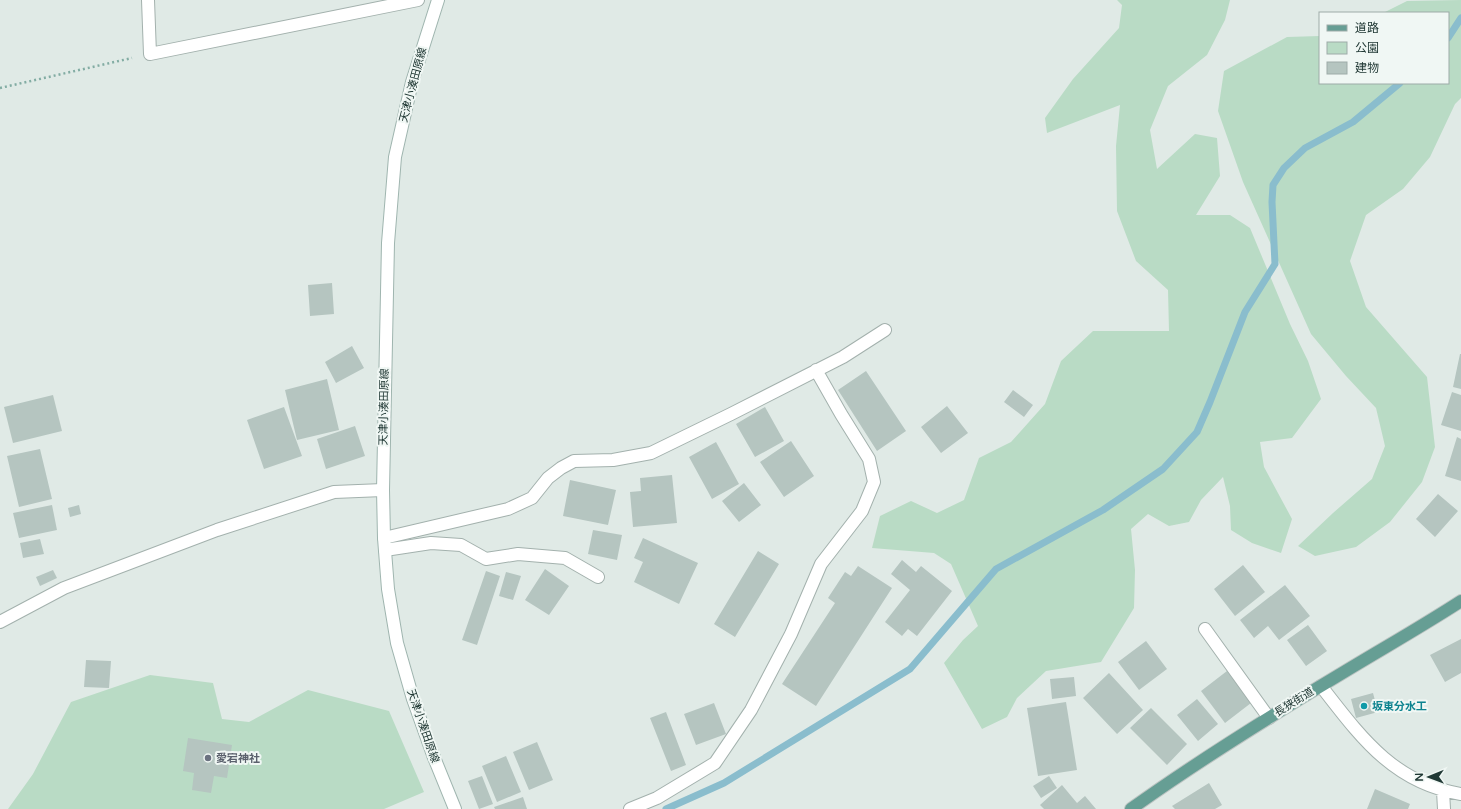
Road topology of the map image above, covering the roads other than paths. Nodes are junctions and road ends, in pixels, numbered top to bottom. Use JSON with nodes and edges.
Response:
{"nodes":[{"id":1,"x":148,"y":0,"type":"edge"},
{"id":2,"x":418,"y":0,"type":"edge"},
{"id":3,"x":438,"y":0,"type":"edge"},
{"id":4,"x":885,"y":330,"type":"dead end"},
{"id":5,"x":816,"y":370,"type":"junction"},
{"id":6,"x":383,"y":490,"type":"junction"},
{"id":7,"x":384,"y":538,"type":"junction"},
{"id":8,"x":385,"y":550,"type":"junction"},
{"id":9,"x":598,"y":577,"type":"dead end"},
{"id":10,"x":1461,"y":601,"type":"edge"},
{"id":11,"x":0,"y":622,"type":"edge"},
{"id":12,"x":1205,"y":629,"type":"dead end"},
{"id":13,"x":1320,"y":686,"type":"junction"},
{"id":14,"x":1269,"y":718,"type":"junction"},
{"id":15,"x":1443,"y":792,"type":"junction"},
{"id":16,"x":1461,"y":794,"type":"edge"},
{"id":17,"x":455,"y":809,"type":"edge"},
{"id":18,"x":630,"y":809,"type":"edge"},
{"id":19,"x":1131,"y":809,"type":"edge"},
{"id":20,"x":1444,"y":809,"type":"edge"}],
"edges":[{"from":1,"to":2,"type":"street"},
{"from":3,"to":6,"type":"street","name":"天津小湊田原線"},
{"from":4,"to":5,"type":"street"},
{"from":5,"to":7,"type":"street"},
{"from":5,"to":18,"type":"street"},
{"from":6,"to":7,"type":"street","name":"天津小湊田原線"},
{"from":6,"to":11,"type":"street"},
{"from":7,"to":8,"type":"street","name":"天津小湊田原線"},
{"from":8,"to":9,"type":"street"},
{"from":8,"to":17,"type":"street","name":"天津小湊田原線"},
{"from":10,"to":13,"type":"main road","name":"長狭街道"},
{"from":12,"to":14,"type":"street"},
{"from":13,"to":14,"type":"main road","name":"長狭街道"},
{"from":13,"to":15,"type":"street"},
{"from":14,"to":19,"type":"main road","name":"長狭街道"},
{"from":15,"to":16,"type":"street"},
{"from":15,"to":20,"type":"street"}]}
